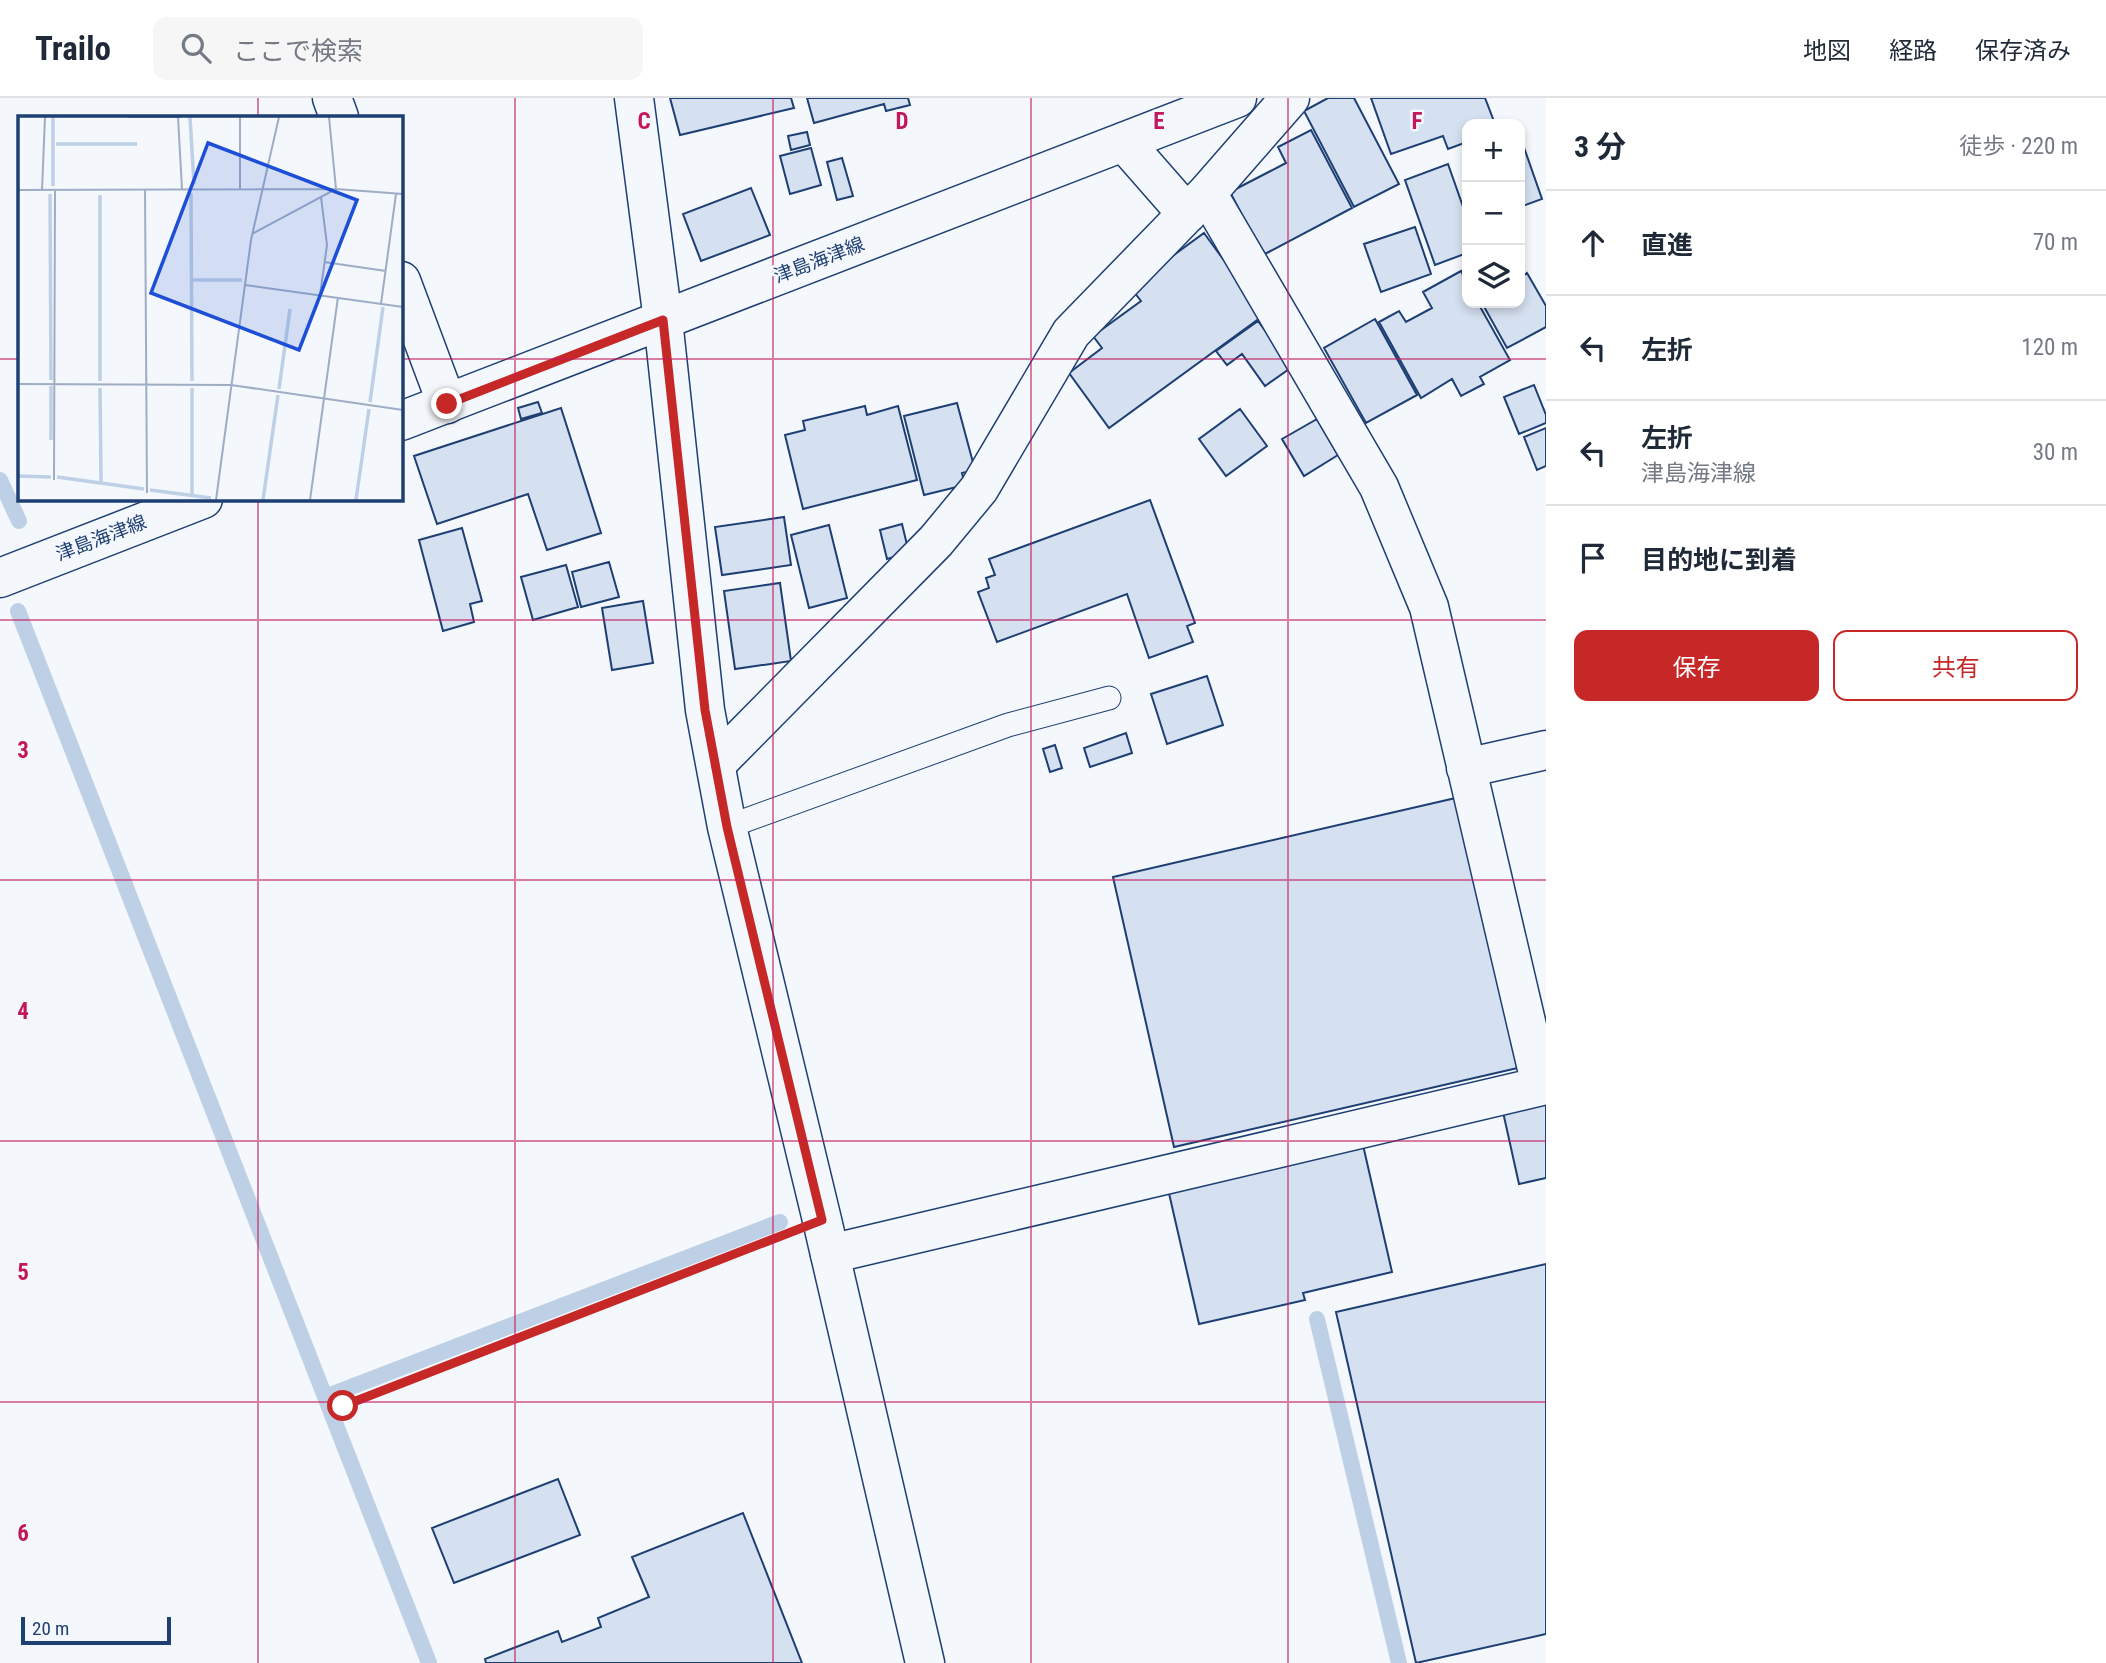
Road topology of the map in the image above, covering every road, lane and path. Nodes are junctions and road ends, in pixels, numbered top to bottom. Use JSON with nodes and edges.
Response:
{"nodes":[{"id":1,"x":332,"y":98,"type":"edge"},
{"id":2,"x":634,"y":98,"type":"edge"},
{"id":3,"x":1237,"y":98,"type":"edge"},
{"id":4,"x":1290,"y":98,"type":"edge"},
{"id":5,"x":339,"y":116,"type":"edge"},
{"id":6,"x":1124,"y":142,"type":"junction"},
{"id":7,"x":1197,"y":204,"type":"junction"},
{"id":8,"x":402,"y":284,"type":"edge"},
{"id":9,"x":663,"y":320,"type":"junction"},
{"id":10,"x":447,"y":404,"type":"junction"},
{"id":11,"x":402,"y":421,"type":"edge"},
{"id":12,"x":200,"y":500,"type":"edge"},
{"id":13,"x":0,"y":578,"type":"edge"},
{"id":14,"x":1109,"y":698,"type":"dead end"},
{"id":15,"x":1546,"y":750,"type":"edge"},
{"id":16,"x":716,"y":764,"type":"junction"},
{"id":17,"x":1466,"y":768,"type":"junction"},
{"id":18,"x":727,"y":827,"type":"junction"},
{"id":19,"x":1543,"y":1085,"type":"edge"},
{"id":20,"x":826,"y":1237,"type":"junction"},
{"id":21,"x":343,"y":1406,"type":"dead end"},
{"id":22,"x":925,"y":1663,"type":"edge"}],
"edges":[{"from":1,"to":5,"type":"street"},
{"from":2,"to":9,"type":"street"},
{"from":3,"to":6,"type":"street","name":"津島海津線"},
{"from":4,"to":7,"type":"street"},
{"from":6,"to":7,"type":"street"},
{"from":6,"to":9,"type":"street","name":"津島海津線"},
{"from":7,"to":16,"type":"street"},
{"from":7,"to":17,"type":"street"},
{"from":8,"to":10,"type":"street"},
{"from":9,"to":10,"type":"street","name":"津島海津線"},
{"from":9,"to":16,"type":"street"},
{"from":10,"to":11,"type":"street","name":"津島海津線"},
{"from":12,"to":13,"type":"street","name":"津島海津線"},
{"from":14,"to":18,"type":"lane"},
{"from":15,"to":17,"type":"street"},
{"from":16,"to":18,"type":"street"},
{"from":17,"to":19,"type":"street"},
{"from":18,"to":20,"type":"street"},
{"from":19,"to":20,"type":"street"},
{"from":20,"to":21,"type":"path"},
{"from":20,"to":22,"type":"street"}]}
